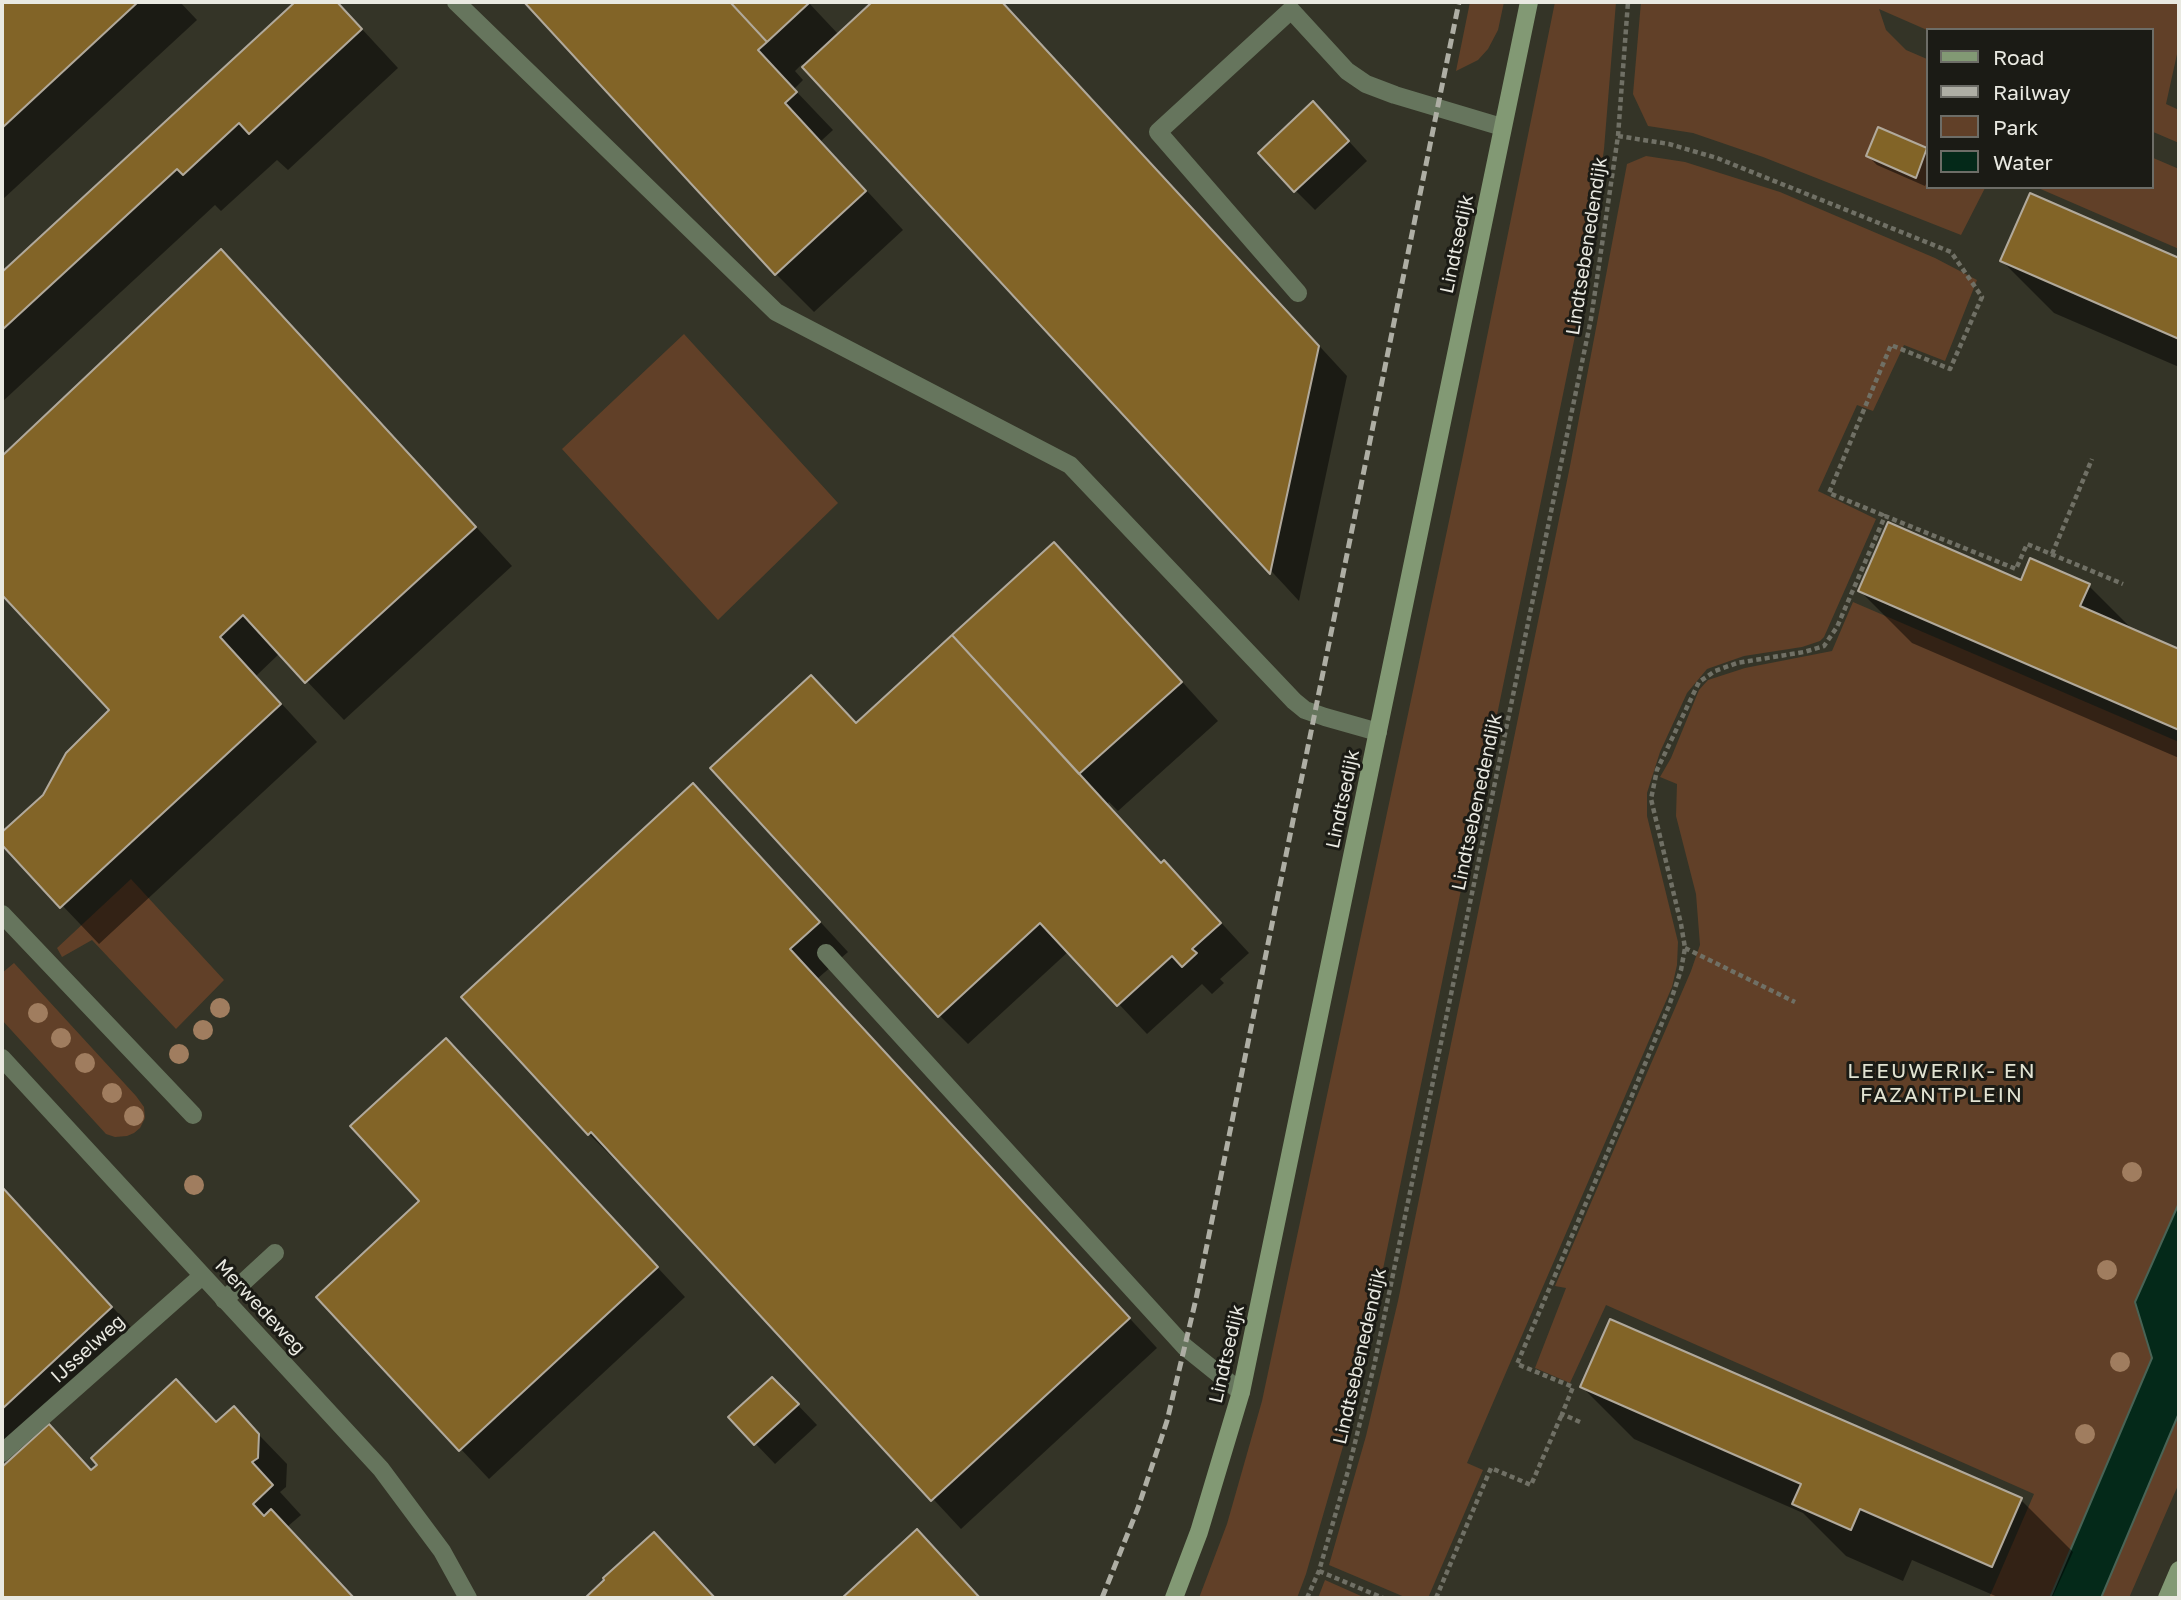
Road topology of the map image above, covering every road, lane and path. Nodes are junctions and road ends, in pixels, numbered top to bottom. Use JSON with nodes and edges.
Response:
{"nodes":[{"id":1,"x":456,"y":2,"type":"edge"},
{"id":2,"x":1529,"y":2,"type":"edge"},
{"id":3,"x":1628,"y":2,"type":"edge"},
{"id":4,"x":1502,"y":127,"type":"junction"},
{"id":5,"x":1618,"y":136,"type":"junction"},
{"id":6,"x":1298,"y":293,"type":"dead end"},
{"id":7,"x":2092,"y":459,"type":"dead end"},
{"id":8,"x":1885,"y":516,"type":"junction"},
{"id":9,"x":2052,"y":554,"type":"junction"},
{"id":10,"x":2123,"y":584,"type":"dead end"},
{"id":11,"x":1378,"y":732,"type":"junction"},
{"id":12,"x":2,"y":914,"type":"edge"},
{"id":13,"x":1685,"y":948,"type":"junction"},
{"id":14,"x":826,"y":953,"type":"dead end"},
{"id":15,"x":1795,"y":1002,"type":"dead end"},
{"id":16,"x":2,"y":1058,"type":"edge"},
{"id":17,"x":193,"y":1115,"type":"dead end"},
{"id":18,"x":275,"y":1253,"type":"dead end"},
{"id":19,"x":202,"y":1276,"type":"junction"},
{"id":20,"x":224,"y":1300,"type":"junction"},
{"id":21,"x":1241,"y":1392,"type":"junction"},
{"id":22,"x":1562,"y":1414,"type":"junction"},
{"id":23,"x":1580,"y":1422,"type":"dead end"},
{"id":24,"x":2,"y":1454,"type":"edge"},
{"id":25,"x":2179,"y":1570,"type":"edge"},
{"id":26,"x":1319,"y":1571,"type":"junction"},
{"id":27,"x":468,"y":1598,"type":"edge"},
{"id":28,"x":1174,"y":1598,"type":"edge"},
{"id":29,"x":1307,"y":1598,"type":"edge"},
{"id":30,"x":1383,"y":1598,"type":"edge"},
{"id":31,"x":1436,"y":1598,"type":"edge"},
{"id":32,"x":2167,"y":1598,"type":"edge"}],
"edges":[{"from":1,"to":11,"type":"street"},
{"from":2,"to":4,"type":"main road","name":"Lindtsedijk"},
{"from":3,"to":5,"type":"path","name":"Lindtsebenedendijk"},
{"from":4,"to":6,"type":"street"},
{"from":4,"to":11,"type":"main road","name":"Lindtsedijk"},
{"from":5,"to":8,"type":"path"},
{"from":5,"to":26,"type":"path","name":"Lindtsebenedendijk"},
{"from":7,"to":9,"type":"path"},
{"from":8,"to":9,"type":"path"},
{"from":8,"to":13,"type":"path"},
{"from":9,"to":10,"type":"path"},
{"from":11,"to":21,"type":"main road","name":"Lindtsedijk"},
{"from":12,"to":17,"type":"street"},
{"from":13,"to":15,"type":"path"},
{"from":13,"to":22,"type":"path"},
{"from":14,"to":21,"type":"street"},
{"from":16,"to":19,"type":"street","name":"Merwedeweg"},
{"from":18,"to":20,"type":"street"},
{"from":19,"to":20,"type":"street","name":"Merwedeweg"},
{"from":19,"to":24,"type":"street","name":"IJsselweg"},
{"from":20,"to":27,"type":"street","name":"Merwedeweg"},
{"from":21,"to":28,"type":"main road","name":"Lindtsedijk"},
{"from":22,"to":23,"type":"path"},
{"from":22,"to":31,"type":"path"},
{"from":25,"to":32,"type":"main road"},
{"from":26,"to":29,"type":"path","name":"Lindtsebenedendijk"},
{"from":26,"to":30,"type":"path"}]}
